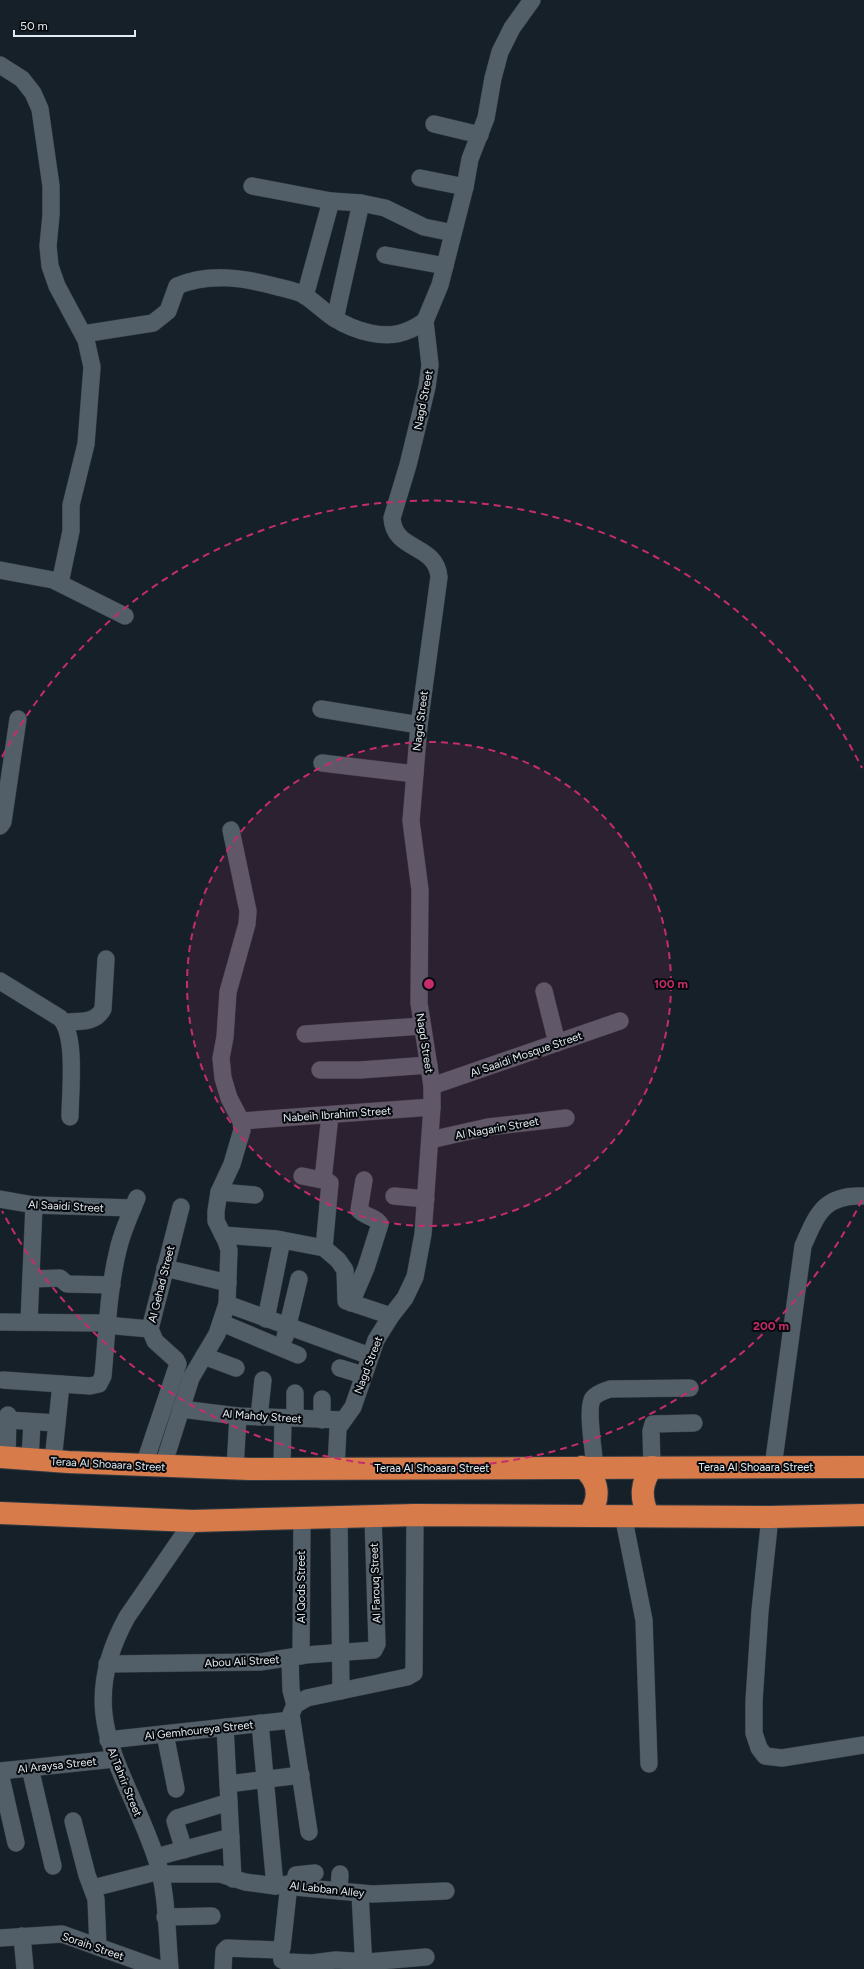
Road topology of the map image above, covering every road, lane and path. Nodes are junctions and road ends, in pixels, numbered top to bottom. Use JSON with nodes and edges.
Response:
{"nodes":[{"id":1,"x":532,"y":0,"type":"edge"},
{"id":2,"x":0,"y":65,"type":"edge"},
{"id":3,"x":434,"y":124,"type":"dead end"},
{"id":4,"x":480,"y":135,"type":"junction"},
{"id":5,"x":420,"y":178,"type":"dead end"},
{"id":6,"x":252,"y":186,"type":"dead end"},
{"id":7,"x":465,"y":187,"type":"junction"},
{"id":8,"x":331,"y":201,"type":"junction"},
{"id":9,"x":361,"y":203,"type":"junction"},
{"id":10,"x":453,"y":233,"type":"junction"},
{"id":11,"x":385,"y":255,"type":"dead end"},
{"id":12,"x":444,"y":266,"type":"junction"},
{"id":13,"x":305,"y":296,"type":"junction"},
{"id":14,"x":335,"y":319,"type":"junction"},
{"id":15,"x":425,"y":321,"type":"junction"},
{"id":16,"x":83,"y":334,"type":"junction"},
{"id":17,"x":0,"y":570,"type":"edge"},
{"id":18,"x":60,"y":583,"type":"junction"},
{"id":19,"x":125,"y":616,"type":"dead end"},
{"id":20,"x":321,"y":709,"type":"dead end"},
{"id":21,"x":18,"y":719,"type":"dead end"},
{"id":22,"x":419,"y":725,"type":"junction"},
{"id":23,"x":322,"y":763,"type":"dead end"},
{"id":24,"x":415,"y":774,"type":"junction"},
{"id":25,"x":4,"y":790,"type":"edge"},
{"id":26,"x":0,"y":826,"type":"edge"},
{"id":27,"x":231,"y":830,"type":"dead end"},
{"id":28,"x":106,"y":959,"type":"dead end"},
{"id":29,"x":0,"y":981,"type":"edge"},
{"id":30,"x":544,"y":991,"type":"dead end"},
{"id":31,"x":620,"y":1021,"type":"dead end"},
{"id":32,"x":64,"y":1022,"type":"junction"},
{"id":33,"x":422,"y":1026,"type":"junction"},
{"id":34,"x":305,"y":1034,"type":"dead end"},
{"id":35,"x":557,"y":1043,"type":"junction"},
{"id":36,"x":429,"y":1065,"type":"junction"},
{"id":37,"x":320,"y":1070,"type":"dead end"},
{"id":38,"x":432,"y":1086,"type":"junction"},
{"id":39,"x":432,"y":1107,"type":"junction"},
{"id":40,"x":330,"y":1115,"type":"junction"},
{"id":41,"x":70,"y":1117,"type":"dead end"},
{"id":42,"x":566,"y":1118,"type":"dead end"},
{"id":43,"x":242,"y":1121,"type":"junction"},
{"id":44,"x":430,"y":1140,"type":"junction"},
{"id":45,"x":302,"y":1176,"type":"dead end"},
{"id":46,"x":323,"y":1180,"type":"junction"},
{"id":47,"x":364,"y":1180,"type":"dead end"},
{"id":48,"x":219,"y":1192,"type":"junction"},
{"id":49,"x":255,"y":1195,"type":"dead end"},
{"id":50,"x":394,"y":1196,"type":"dead end"},
{"id":51,"x":864,"y":1196,"type":"edge"},
{"id":52,"x":0,"y":1199,"type":"edge"},
{"id":53,"x":426,"y":1199,"type":"junction"},
{"id":54,"x":34,"y":1205,"type":"junction"},
{"id":55,"x":181,"y":1207,"type":"dead end"},
{"id":56,"x":223,"y":1235,"type":"junction"},
{"id":57,"x":282,"y":1240,"type":"junction"},
{"id":58,"x":324,"y":1248,"type":"junction"},
{"id":59,"x":165,"y":1268,"type":"junction"},
{"id":60,"x":31,"y":1279,"type":"junction"},
{"id":61,"x":299,"y":1279,"type":"dead end"},
{"id":62,"x":228,"y":1283,"type":"junction"},
{"id":63,"x":112,"y":1285,"type":"junction"},
{"id":64,"x":271,"y":1296,"type":"junction"},
{"id":65,"x":351,"y":1303,"type":"junction"},
{"id":66,"x":227,"y":1304,"type":"junction"},
{"id":67,"x":300,"y":1304,"type":"junction"},
{"id":68,"x":391,"y":1316,"type":"junction"},
{"id":69,"x":266,"y":1319,"type":"junction"},
{"id":70,"x":0,"y":1322,"type":"edge"},
{"id":71,"x":29,"y":1322,"type":"junction"},
{"id":72,"x":222,"y":1323,"type":"junction"},
{"id":73,"x":108,"y":1325,"type":"junction"},
{"id":74,"x":288,"y":1327,"type":"junction"},
{"id":75,"x":150,"y":1329,"type":"junction"},
{"id":76,"x":282,"y":1349,"type":"junction"},
{"id":77,"x":298,"y":1355,"type":"dead end"},
{"id":78,"x":204,"y":1356,"type":"junction"},
{"id":79,"x":370,"y":1356,"type":"junction"},
{"id":80,"x":236,"y":1368,"type":"dead end"},
{"id":81,"x":340,"y":1368,"type":"dead end"},
{"id":82,"x":364,"y":1375,"type":"junction"},
{"id":83,"x":3,"y":1380,"type":"dead end"},
{"id":84,"x":263,"y":1380,"type":"dead end"},
{"id":85,"x":60,"y":1384,"type":"junction"},
{"id":86,"x":690,"y":1388,"type":"dead end"},
{"id":87,"x":295,"y":1393,"type":"dead end"},
{"id":88,"x":322,"y":1399,"type":"dead end"},
{"id":89,"x":181,"y":1409,"type":"junction"},
{"id":90,"x":238,"y":1416,"type":"junction"},
{"id":91,"x":259,"y":1417,"type":"junction"},
{"id":92,"x":290,"y":1418,"type":"junction"},
{"id":93,"x":322,"y":1420,"type":"junction"},
{"id":94,"x":343,"y":1420,"type":"junction"},
{"id":95,"x":32,"y":1422,"type":"junction"},
{"id":96,"x":57,"y":1422,"type":"junction"},
{"id":97,"x":694,"y":1423,"type":"dead end"},
{"id":98,"x":3,"y":1457,"type":"edge"},
{"id":99,"x":30,"y":1460,"type":"junction"},
{"id":100,"x":53,"y":1461,"type":"junction"},
{"id":101,"x":154,"y":1466,"type":"junction"},
{"id":102,"x":588,"y":1467,"type":"junction"},
{"id":103,"x":652,"y":1467,"type":"junction"},
{"id":104,"x":773,"y":1467,"type":"junction"},
{"id":105,"x":864,"y":1467,"type":"edge"},
{"id":106,"x":282,"y":1468,"type":"junction"},
{"id":107,"x":336,"y":1468,"type":"junction"},
{"id":108,"x":235,"y":1469,"type":"junction"},
{"id":109,"x":0,"y":1513,"type":"edge"},
{"id":110,"x":415,"y":1515,"type":"junction"},
{"id":111,"x":588,"y":1515,"type":"junction"},
{"id":112,"x":623,"y":1515,"type":"junction"},
{"id":113,"x":648,"y":1515,"type":"junction"},
{"id":114,"x":864,"y":1515,"type":"edge"},
{"id":115,"x":373,"y":1516,"type":"junction"},
{"id":116,"x":339,"y":1517,"type":"junction"},
{"id":117,"x":770,"y":1517,"type":"junction"},
{"id":118,"x":302,"y":1518,"type":"junction"},
{"id":119,"x":193,"y":1521,"type":"junction"},
{"id":120,"x":376,"y":1649,"type":"joint"},
{"id":121,"x":340,"y":1652,"type":"junction"},
{"id":122,"x":295,"y":1657,"type":"junction"},
{"id":123,"x":107,"y":1664,"type":"junction"},
{"id":124,"x":341,"y":1691,"type":"junction"},
{"id":125,"x":293,"y":1712,"type":"junction"},
{"id":126,"x":260,"y":1723,"type":"junction"},
{"id":127,"x":225,"y":1727,"type":"junction"},
{"id":128,"x":165,"y":1734,"type":"junction"},
{"id":129,"x":108,"y":1740,"type":"junction"},
{"id":130,"x":864,"y":1745,"type":"edge"},
{"id":131,"x":114,"y":1758,"type":"junction"},
{"id":132,"x":649,"y":1764,"type":"dead end"},
{"id":133,"x":30,"y":1768,"type":"junction"},
{"id":134,"x":0,"y":1772,"type":"edge"},
{"id":135,"x":301,"y":1775,"type":"junction"},
{"id":136,"x":265,"y":1779,"type":"junction"},
{"id":137,"x":228,"y":1784,"type":"junction"},
{"id":138,"x":176,"y":1789,"type":"dead end"},
{"id":139,"x":229,"y":1802,"type":"junction"},
{"id":140,"x":73,"y":1821,"type":"dead end"},
{"id":141,"x":309,"y":1832,"type":"dead end"},
{"id":142,"x":231,"y":1837,"type":"junction"},
{"id":143,"x":16,"y":1843,"type":"dead end"},
{"id":144,"x":184,"y":1850,"type":"junction"},
{"id":145,"x":53,"y":1866,"type":"dead end"},
{"id":146,"x":159,"y":1867,"type":"junction"},
{"id":147,"x":315,"y":1873,"type":"dead end"},
{"id":148,"x":340,"y":1874,"type":"dead end"},
{"id":149,"x":233,"y":1879,"type":"junction"},
{"id":150,"x":287,"y":1886,"type":"junction"},
{"id":151,"x":93,"y":1888,"type":"junction"},
{"id":152,"x":339,"y":1891,"type":"junction"},
{"id":153,"x":446,"y":1891,"type":"dead end"},
{"id":154,"x":360,"y":1893,"type":"junction"},
{"id":155,"x":212,"y":1916,"type":"dead end"},
{"id":156,"x":165,"y":1917,"type":"junction"},
{"id":157,"x":22,"y":1936,"type":"junction"},
{"id":158,"x":0,"y":1938,"type":"edge"},
{"id":159,"x":98,"y":1947,"type":"junction"},
{"id":160,"x":280,"y":1949,"type":"junction"},
{"id":161,"x":426,"y":1957,"type":"dead end"},
{"id":162,"x":336,"y":1964,"type":"edge"},
{"id":163,"x":364,"y":1965,"type":"edge"},
{"id":164,"x":312,"y":1966,"type":"edge"},
{"id":165,"x":24,"y":1969,"type":"edge"},
{"id":166,"x":160,"y":1969,"type":"edge"},
{"id":167,"x":170,"y":1969,"type":"edge"},
{"id":168,"x":223,"y":1969,"type":"edge"}],
"edges":[{"from":1,"to":4,"type":"street","name":"Nagd Street"},
{"from":2,"to":16,"type":"street"},
{"from":3,"to":4,"type":"street"},
{"from":4,"to":7,"type":"street","name":"Nagd Street"},
{"from":5,"to":7,"type":"street"},
{"from":6,"to":8,"type":"street"},
{"from":7,"to":10,"type":"street","name":"Nagd Street"},
{"from":8,"to":9,"type":"street"},
{"from":8,"to":13,"type":"street"},
{"from":9,"to":10,"type":"street"},
{"from":9,"to":14,"type":"street"},
{"from":10,"to":12,"type":"street","name":"Nagd Street"},
{"from":11,"to":12,"type":"street"},
{"from":12,"to":15,"type":"street","name":"Nagd Street"},
{"from":13,"to":14,"type":"street"},
{"from":13,"to":16,"type":"street"},
{"from":14,"to":15,"type":"street"},
{"from":15,"to":22,"type":"street","name":"Nagd Street"},
{"from":16,"to":18,"type":"street"},
{"from":17,"to":18,"type":"street"},
{"from":18,"to":19,"type":"street"},
{"from":20,"to":22,"type":"street"},
{"from":21,"to":25,"type":"street"},
{"from":22,"to":24,"type":"street","name":"Nagd Street"},
{"from":23,"to":24,"type":"street"},
{"from":24,"to":33,"type":"street","name":"Nagd Street"},
{"from":25,"to":26,"type":"street"},
{"from":27,"to":43,"type":"street"},
{"from":28,"to":32,"type":"street"},
{"from":29,"to":32,"type":"street"},
{"from":30,"to":35,"type":"street"},
{"from":31,"to":35,"type":"street","name":"Al Saaidi Mosque Street"},
{"from":32,"to":41,"type":"street"},
{"from":33,"to":34,"type":"street"},
{"from":33,"to":36,"type":"street","name":"Nagd Street"},
{"from":35,"to":38,"type":"street","name":"Al Saaidi Mosque Street"},
{"from":36,"to":37,"type":"street"},
{"from":36,"to":38,"type":"street","name":"Nagd Street"},
{"from":38,"to":39,"type":"street","name":"Nagd Street"},
{"from":39,"to":40,"type":"street","name":"Nabeih Ibrahim Street"},
{"from":39,"to":44,"type":"street","name":"Nagd Street"},
{"from":40,"to":43,"type":"street","name":"Nabeih Ibrahim Street"},
{"from":40,"to":46,"type":"street"},
{"from":42,"to":44,"type":"street","name":"Al Nagarin Street"},
{"from":43,"to":48,"type":"street"},
{"from":44,"to":53,"type":"street","name":"Nagd Street"},
{"from":45,"to":46,"type":"street"},
{"from":46,"to":58,"type":"street"},
{"from":47,"to":65,"type":"street"},
{"from":48,"to":49,"type":"street"},
{"from":48,"to":56,"type":"street"},
{"from":50,"to":53,"type":"street"},
{"from":51,"to":104,"type":"street"},
{"from":52,"to":54,"type":"street","name":"Al Saaidi Street"},
{"from":53,"to":68,"type":"street","name":"Nagd Street"},
{"from":54,"to":60,"type":"street"},
{"from":54,"to":63,"type":"street","name":"Al Saaidi Street"},
{"from":55,"to":59,"type":"street","name":"Al Gehad Street"},
{"from":56,"to":57,"type":"street"},
{"from":56,"to":62,"type":"street"},
{"from":57,"to":58,"type":"street"},
{"from":57,"to":64,"type":"street"},
{"from":58,"to":65,"type":"street"},
{"from":59,"to":62,"type":"street"},
{"from":59,"to":75,"type":"street","name":"Al Gehad Street"},
{"from":60,"to":63,"type":"street"},
{"from":60,"to":71,"type":"street"},
{"from":61,"to":67,"type":"street"},
{"from":62,"to":66,"type":"street"},
{"from":63,"to":73,"type":"street"},
{"from":64,"to":67,"type":"street"},
{"from":64,"to":69,"type":"street"},
{"from":65,"to":68,"type":"street"},
{"from":66,"to":69,"type":"street"},
{"from":66,"to":72,"type":"street"},
{"from":67,"to":74,"type":"street"},
{"from":68,"to":79,"type":"street","name":"Nagd Street"},
{"from":69,"to":74,"type":"street"},
{"from":70,"to":71,"type":"street"},
{"from":71,"to":73,"type":"street"},
{"from":72,"to":76,"type":"street"},
{"from":72,"to":78,"type":"street"},
{"from":73,"to":75,"type":"street"},
{"from":73,"to":85,"type":"street"},
{"from":74,"to":76,"type":"street"},
{"from":74,"to":79,"type":"street"},
{"from":75,"to":101,"type":"street","name":"Al Gehad Street"},
{"from":76,"to":77,"type":"street"},
{"from":78,"to":80,"type":"street"},
{"from":78,"to":89,"type":"street"},
{"from":79,"to":82,"type":"street","name":"Nagd Street"},
{"from":81,"to":82,"type":"street"},
{"from":82,"to":94,"type":"street","name":"Nagd Street"},
{"from":83,"to":85,"type":"street"},
{"from":84,"to":91,"type":"street"},
{"from":85,"to":96,"type":"street"},
{"from":86,"to":102,"type":"street"},
{"from":87,"to":92,"type":"street"},
{"from":88,"to":93,"type":"street"},
{"from":89,"to":90,"type":"street","name":"Al Mahdy Street"},
{"from":89,"to":101,"type":"street"},
{"from":90,"to":91,"type":"street","name":"Al Mahdy Street"},
{"from":90,"to":108,"type":"street"},
{"from":91,"to":92,"type":"street","name":"Al Mahdy Street"},
{"from":92,"to":93,"type":"street","name":"Al Mahdy Street"},
{"from":92,"to":106,"type":"street"},
{"from":93,"to":94,"type":"street","name":"Al Mahdy Street"},
{"from":94,"to":107,"type":"street","name":"Nagd Street"},
{"from":95,"to":96,"type":"street"},
{"from":95,"to":98,"type":"street"},
{"from":95,"to":99,"type":"street"},
{"from":96,"to":100,"type":"street"},
{"from":97,"to":103,"type":"street"},
{"from":98,"to":99,"type":"highway","name":"Teraa Al Shoaara Street"},
{"from":99,"to":100,"type":"highway","name":"Teraa Al Shoaara Street"},
{"from":100,"to":101,"type":"highway","name":"Teraa Al Shoaara Street"},
{"from":101,"to":108,"type":"highway","name":"Teraa Al Shoaara Street"},
{"from":102,"to":103,"type":"highway","name":"Teraa Al Shoaara Street"},
{"from":102,"to":107,"type":"highway","name":"Teraa Al Shoaara Street"},
{"from":102,"to":111,"type":"highway"},
{"from":103,"to":104,"type":"highway","name":"Teraa Al Shoaara Street"},
{"from":103,"to":113,"type":"highway"},
{"from":104,"to":105,"type":"highway","name":"Teraa Al Shoaara Street"},
{"from":106,"to":107,"type":"highway","name":"Teraa Al Shoaara Street"},
{"from":106,"to":108,"type":"highway","name":"Teraa Al Shoaara Street"},
{"from":109,"to":119,"type":"highway"},
{"from":110,"to":111,"type":"highway"},
{"from":110,"to":115,"type":"highway"},
{"from":110,"to":124,"type":"street","name":"Al Gemhoureya Street"},
{"from":111,"to":112,"type":"highway"},
{"from":112,"to":113,"type":"highway"},
{"from":112,"to":132,"type":"street"},
{"from":113,"to":117,"type":"highway"},
{"from":114,"to":117,"type":"highway"},
{"from":115,"to":116,"type":"highway"},
{"from":115,"to":120,"type":"street","name":"Al Farouq Street"},
{"from":116,"to":118,"type":"highway"},
{"from":116,"to":121,"type":"street"},
{"from":117,"to":130,"type":"street"},
{"from":118,"to":119,"type":"highway"},
{"from":118,"to":122,"type":"street","name":"Al Qods Street"},
{"from":119,"to":123,"type":"street","name":"Al Tahrir Street"},
{"from":120,"to":121,"type":"street","name":"Abou Ali Street"},
{"from":121,"to":122,"type":"street","name":"Abou Ali Street"},
{"from":121,"to":124,"type":"street"},
{"from":122,"to":123,"type":"street","name":"Abou Ali Street"},
{"from":122,"to":125,"type":"street","name":"Al Qods Street"},
{"from":123,"to":129,"type":"street","name":"Al Tahrir Street"},
{"from":124,"to":125,"type":"street","name":"Al Gemhoureya Street"},
{"from":125,"to":126,"type":"street","name":"Al Gemhoureya Street"},
{"from":125,"to":135,"type":"street","name":"Al Qods Street"},
{"from":126,"to":127,"type":"street","name":"Al Gemhoureya Street"},
{"from":126,"to":136,"type":"street"},
{"from":127,"to":128,"type":"street","name":"Al Gemhoureya Street"},
{"from":127,"to":137,"type":"street"},
{"from":128,"to":129,"type":"street","name":"Al Gemhoureya Street"},
{"from":128,"to":138,"type":"street"},
{"from":129,"to":131,"type":"street","name":"Al Tahrir Street"},
{"from":131,"to":133,"type":"street","name":"Al Araysa Street"},
{"from":131,"to":146,"type":"street","name":"Al Tahrir Street"},
{"from":133,"to":134,"type":"street","name":"Al Araysa Street"},
{"from":133,"to":145,"type":"street"},
{"from":134,"to":143,"type":"street"},
{"from":135,"to":136,"type":"street"},
{"from":135,"to":141,"type":"street","name":"Al Qods Street"},
{"from":136,"to":137,"type":"street"},
{"from":136,"to":150,"type":"street"},
{"from":137,"to":139,"type":"street"},
{"from":139,"to":142,"type":"street"},
{"from":139,"to":144,"type":"street"},
{"from":140,"to":151,"type":"street"},
{"from":142,"to":144,"type":"street"},
{"from":142,"to":149,"type":"street"},
{"from":144,"to":146,"type":"street"},
{"from":146,"to":149,"type":"street","name":"Al Labban Alley"},
{"from":146,"to":151,"type":"street"},
{"from":146,"to":156,"type":"street","name":"Al Tahrir Street"},
{"from":147,"to":150,"type":"street"},
{"from":148,"to":152,"type":"street"},
{"from":149,"to":150,"type":"street","name":"Al Labban Alley"},
{"from":150,"to":152,"type":"street","name":"Al Labban Alley"},
{"from":150,"to":160,"type":"street"},
{"from":151,"to":159,"type":"street"},
{"from":152,"to":154,"type":"street","name":"Al Labban Alley"},
{"from":153,"to":154,"type":"street","name":"Al Labban Alley"},
{"from":154,"to":163,"type":"street"},
{"from":155,"to":156,"type":"street"},
{"from":156,"to":167,"type":"street","name":"Al Tahrir Street"},
{"from":157,"to":158,"type":"street","name":"Soraih Street"},
{"from":157,"to":159,"type":"street","name":"Soraih Street"},
{"from":157,"to":165,"type":"street"},
{"from":159,"to":166,"type":"street","name":"Soraih Street"},
{"from":160,"to":164,"type":"street"},
{"from":160,"to":168,"type":"street"},
{"from":161,"to":163,"type":"street"},
{"from":162,"to":163,"type":"street"},
{"from":162,"to":164,"type":"street"}]}
